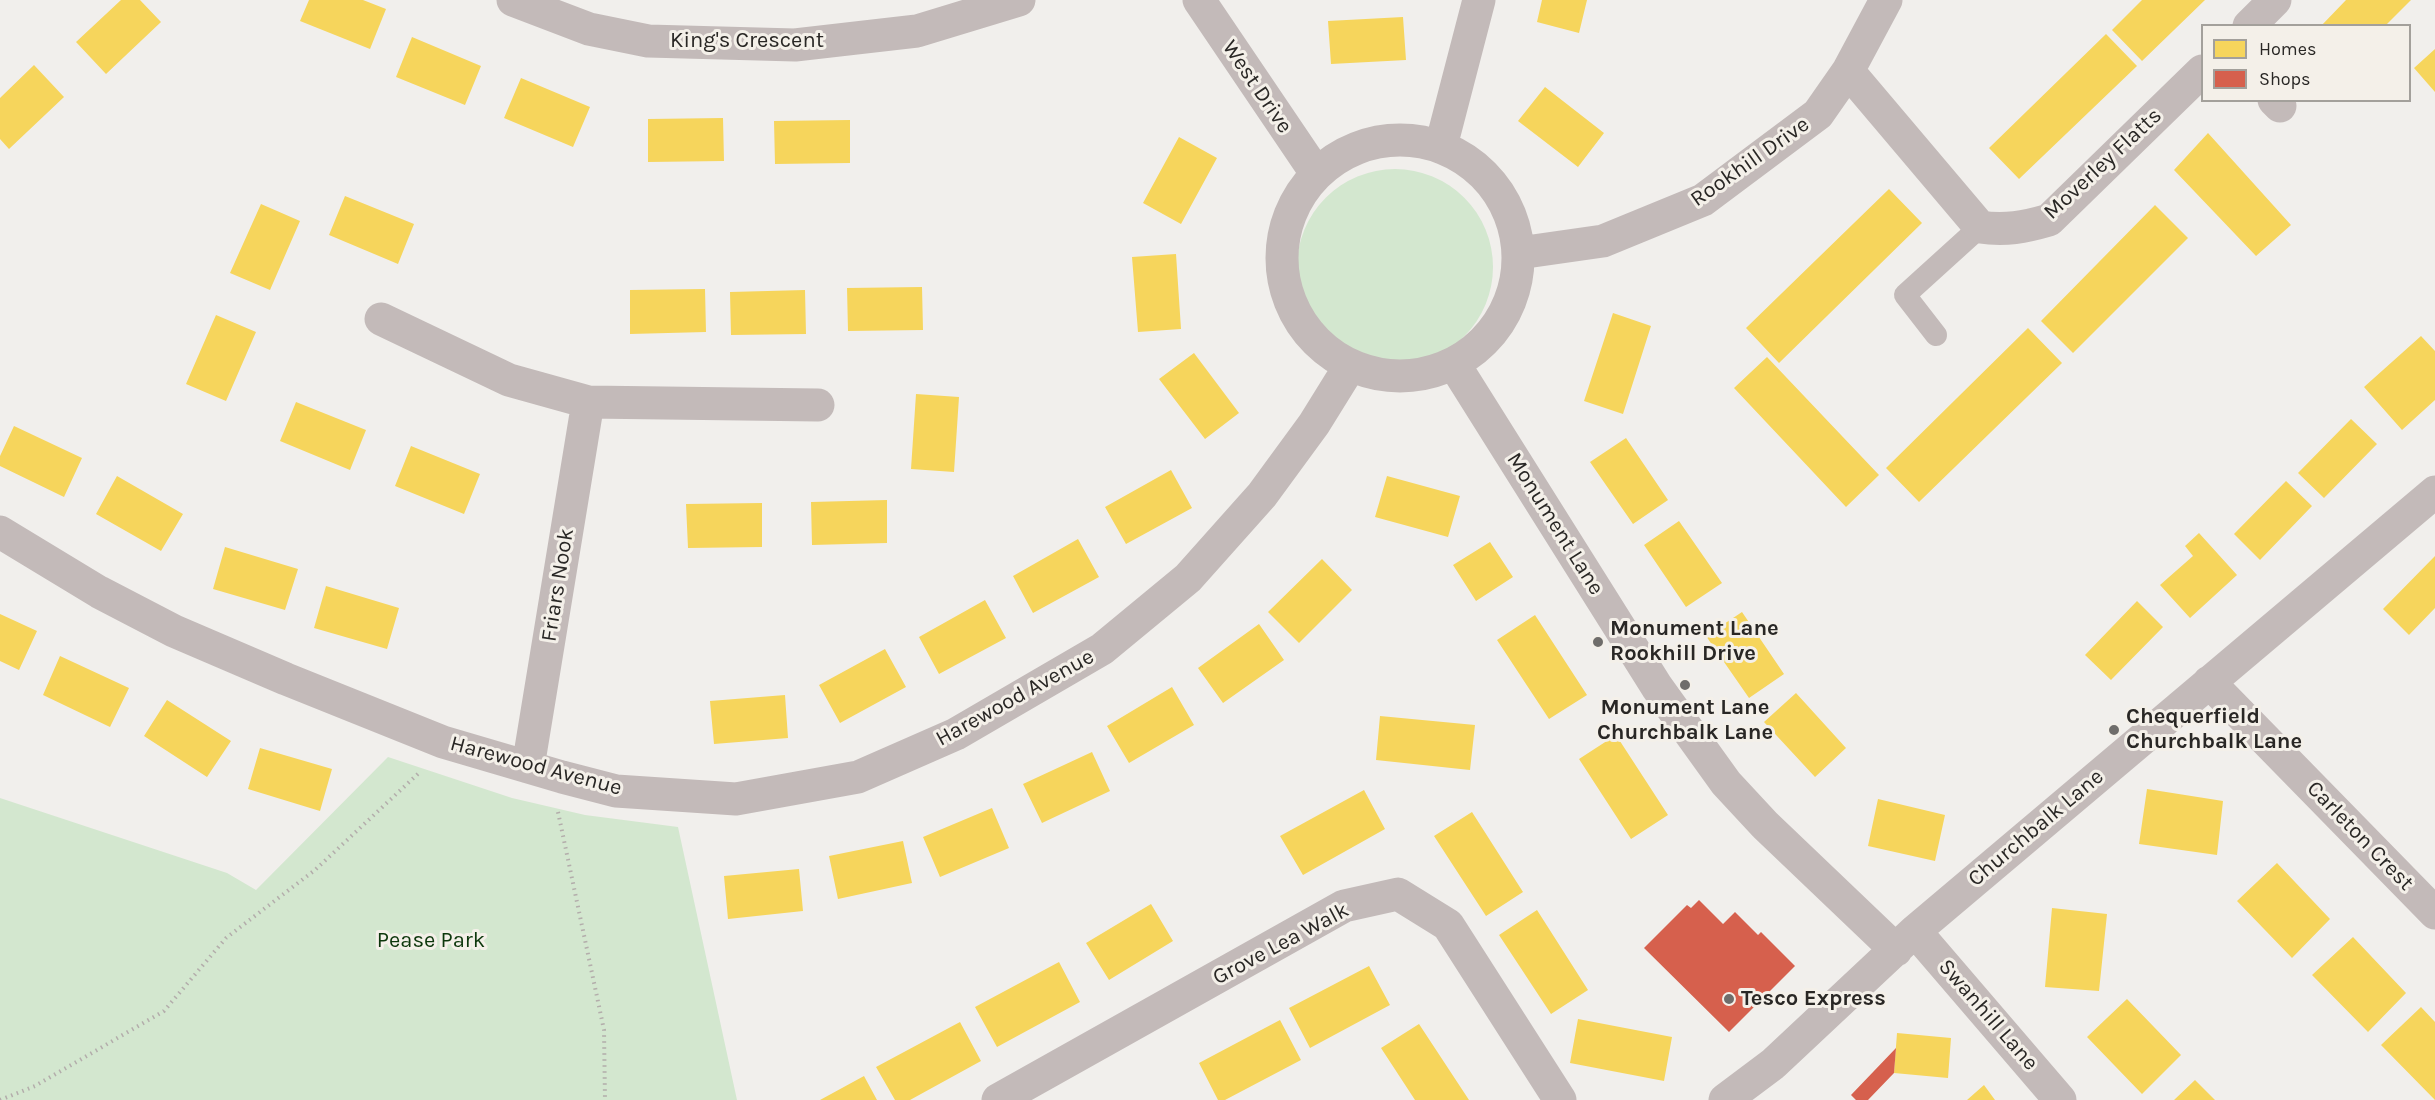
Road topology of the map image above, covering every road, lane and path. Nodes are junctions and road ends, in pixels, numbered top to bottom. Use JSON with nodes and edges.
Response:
{"nodes":[{"id":1,"x":513,"y":0,"type":"edge"},
{"id":2,"x":1019,"y":0,"type":"edge"},
{"id":3,"x":1199,"y":0,"type":"edge"},
{"id":4,"x":1479,"y":0,"type":"edge"},
{"id":5,"x":1886,"y":0,"type":"edge"},
{"id":6,"x":2275,"y":0,"type":"edge"},
{"id":7,"x":2251,"y":24,"type":"edge"},
{"id":8,"x":1848,"y":71,"type":"junction"},
{"id":9,"x":2201,"y":72,"type":"edge"},
{"id":10,"x":1442,"y":146,"type":"junction"},
{"id":11,"x":1316,"y":173,"type":"junction"},
{"id":12,"x":1980,"y":227,"type":"junction"},
{"id":13,"x":1519,"y":253,"type":"junction"},
{"id":14,"x":381,"y":319,"type":"dead end"},
{"id":15,"x":1936,"y":335,"type":"dead end"},
{"id":16,"x":1454,"y":364,"type":"junction"},
{"id":17,"x":1350,"y":366,"type":"junction"},
{"id":18,"x":588,"y":402,"type":"junction"},
{"id":19,"x":818,"y":405,"type":"dead end"},
{"id":20,"x":2435,"y":492,"type":"edge"},
{"id":21,"x":0,"y":532,"type":"edge"},
{"id":22,"x":2209,"y":682,"type":"junction"},
{"id":23,"x":443,"y":742,"type":"junction"},
{"id":24,"x":528,"y":767,"type":"junction"},
{"id":25,"x":562,"y":777,"type":"junction"},
{"id":26,"x":2435,"y":913,"type":"edge"},
{"id":27,"x":1906,"y":940,"type":"junction"},
{"id":28,"x":0,"y":1100,"type":"edge"},
{"id":29,"x":605,"y":1100,"type":"edge"},
{"id":30,"x":998,"y":1100,"type":"edge"},
{"id":31,"x":1560,"y":1100,"type":"edge"},
{"id":32,"x":1725,"y":1100,"type":"edge"},
{"id":33,"x":2060,"y":1100,"type":"edge"}],
"edges":[{"from":1,"to":2,"type":"street","name":"King's Crescent"},
{"from":3,"to":11,"type":"street","name":"West Drive"},
{"from":4,"to":10,"type":"street"},
{"from":5,"to":8,"type":"street","name":"Rookhill Drive"},
{"from":6,"to":7,"type":"street"},
{"from":8,"to":12,"type":"street"},
{"from":8,"to":13,"type":"street","name":"Rookhill Drive"},
{"from":9,"to":12,"type":"street","name":"Moverley Flatts"},
{"from":10,"to":11,"type":"street"},
{"from":10,"to":13,"type":"street"},
{"from":11,"to":17,"type":"street"},
{"from":12,"to":15,"type":"lane"},
{"from":13,"to":16,"type":"street"},
{"from":14,"to":18,"type":"street"},
{"from":16,"to":17,"type":"street"},
{"from":16,"to":27,"type":"street","name":"Monument Lane"},
{"from":17,"to":25,"type":"street","name":"Harewood Avenue"},
{"from":18,"to":19,"type":"street"},
{"from":18,"to":24,"type":"street","name":"Friars Nook"},
{"from":20,"to":22,"type":"street","name":"Churchbalk Lane"},
{"from":21,"to":23,"type":"street","name":"Harewood Avenue"},
{"from":22,"to":26,"type":"street","name":"Carleton Crest"},
{"from":22,"to":27,"type":"street","name":"Churchbalk Lane"},
{"from":23,"to":24,"type":"street","name":"Harewood Avenue"},
{"from":23,"to":28,"type":"path"},
{"from":24,"to":25,"type":"street","name":"Harewood Avenue"},
{"from":25,"to":29,"type":"path"},
{"from":27,"to":32,"type":"street","name":"Churchbalk Lane"},
{"from":27,"to":33,"type":"street","name":"Swanhill Lane"},
{"from":30,"to":31,"type":"street","name":"Grove Lea Walk"}]}
